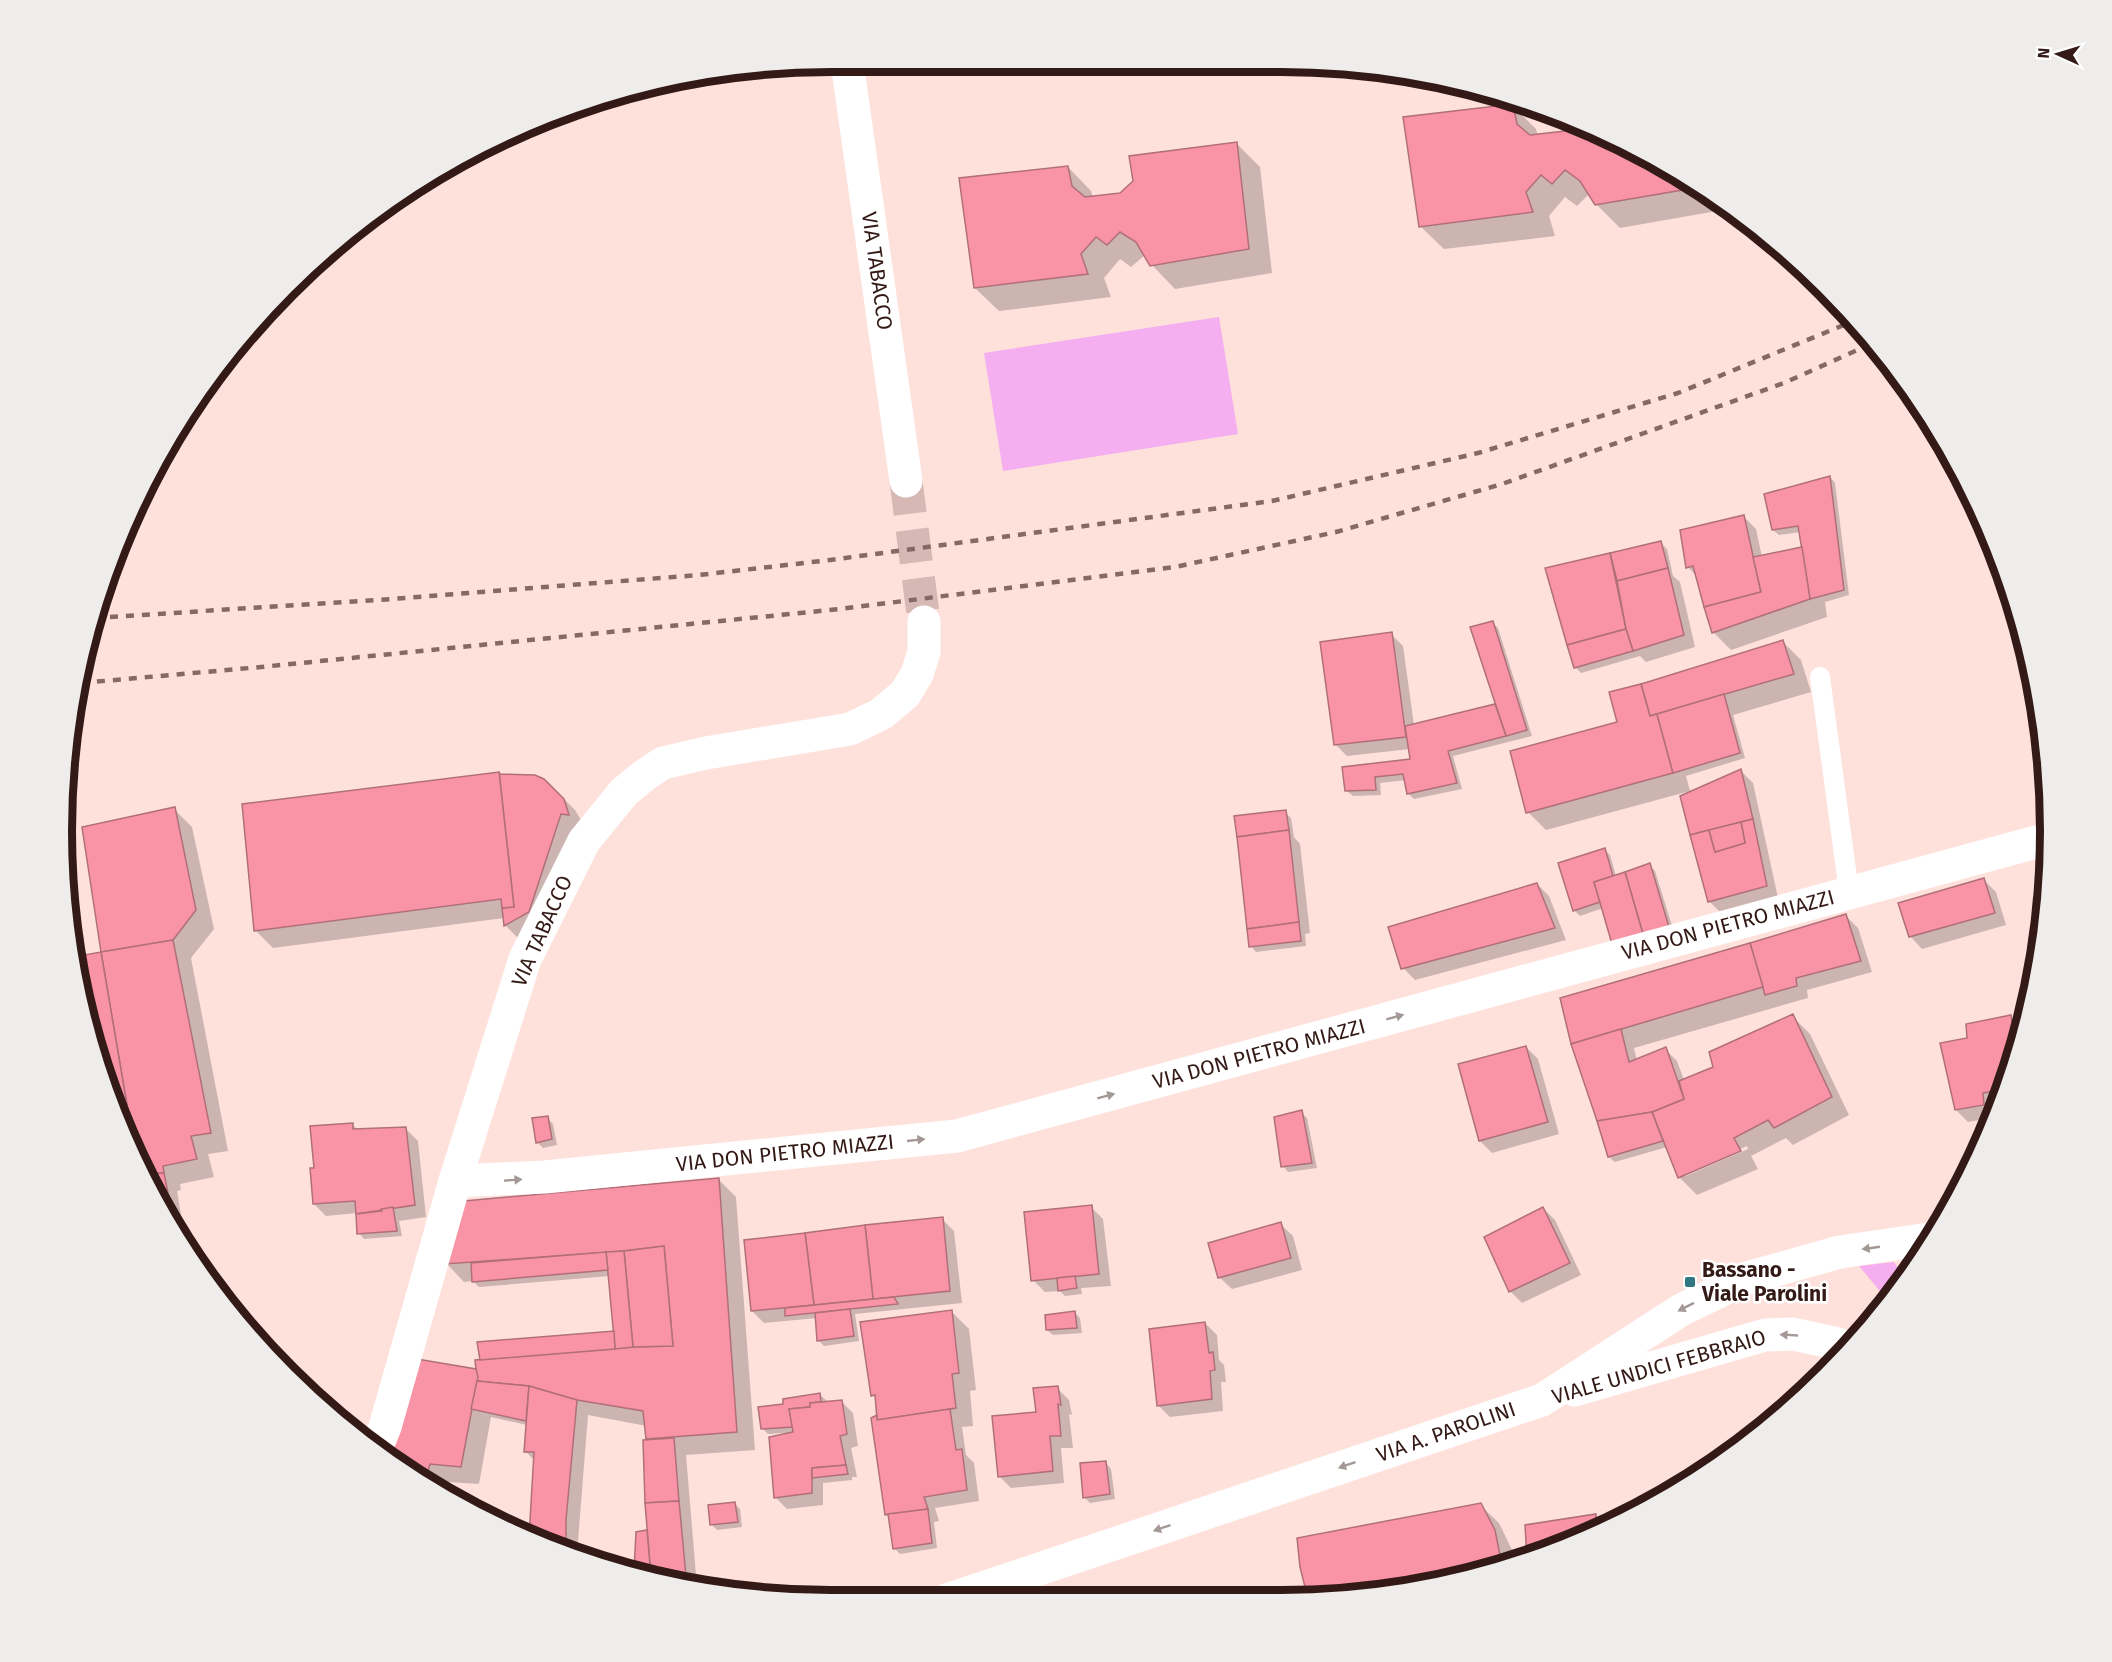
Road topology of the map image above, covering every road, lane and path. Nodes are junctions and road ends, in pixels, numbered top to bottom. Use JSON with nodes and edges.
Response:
{"nodes":[{"id":1,"x":848,"y":72,"type":"edge"},
{"id":2,"x":906,"y":481,"type":"tunnel mouth"},
{"id":3,"x":924,"y":622,"type":"tunnel mouth"},
{"id":4,"x":1820,"y":677,"type":"dead end"},
{"id":5,"x":2040,"y":841,"type":"edge"},
{"id":6,"x":1849,"y":892,"type":"junction"},
{"id":7,"x":455,"y":1181,"type":"junction"},
{"id":8,"x":1920,"y":1240,"type":"edge"},
{"id":9,"x":1840,"y":1344,"type":"edge"},
{"id":10,"x":1542,"y":1400,"type":"junction"},
{"id":11,"x":379,"y":1441,"type":"edge"},
{"id":12,"x":977,"y":1590,"type":"edge"}],
"edges":[{"from":1,"to":2,"type":"street","name":"VIA TABACCO"},
{"from":3,"to":7,"type":"street","name":"VIA TABACCO"},
{"from":4,"to":6,"type":"lane"},
{"from":5,"to":6,"type":"street","name":"VIA DON PIETRO MIAZZI"},
{"from":7,"to":6,"type":"street","name":"VIA DON PIETRO MIAZZI","one_way":true},
{"from":7,"to":11,"type":"street","name":"VIA TABACCO"},
{"from":8,"to":10,"type":"street","name":"VIA A. PAROLINI","one_way":true},
{"from":9,"to":10,"type":"street","name":"VIALE UNDICI FEBBRAIO","one_way":true},
{"from":10,"to":12,"type":"street","name":"VIA A. PAROLINI","one_way":true}]}
